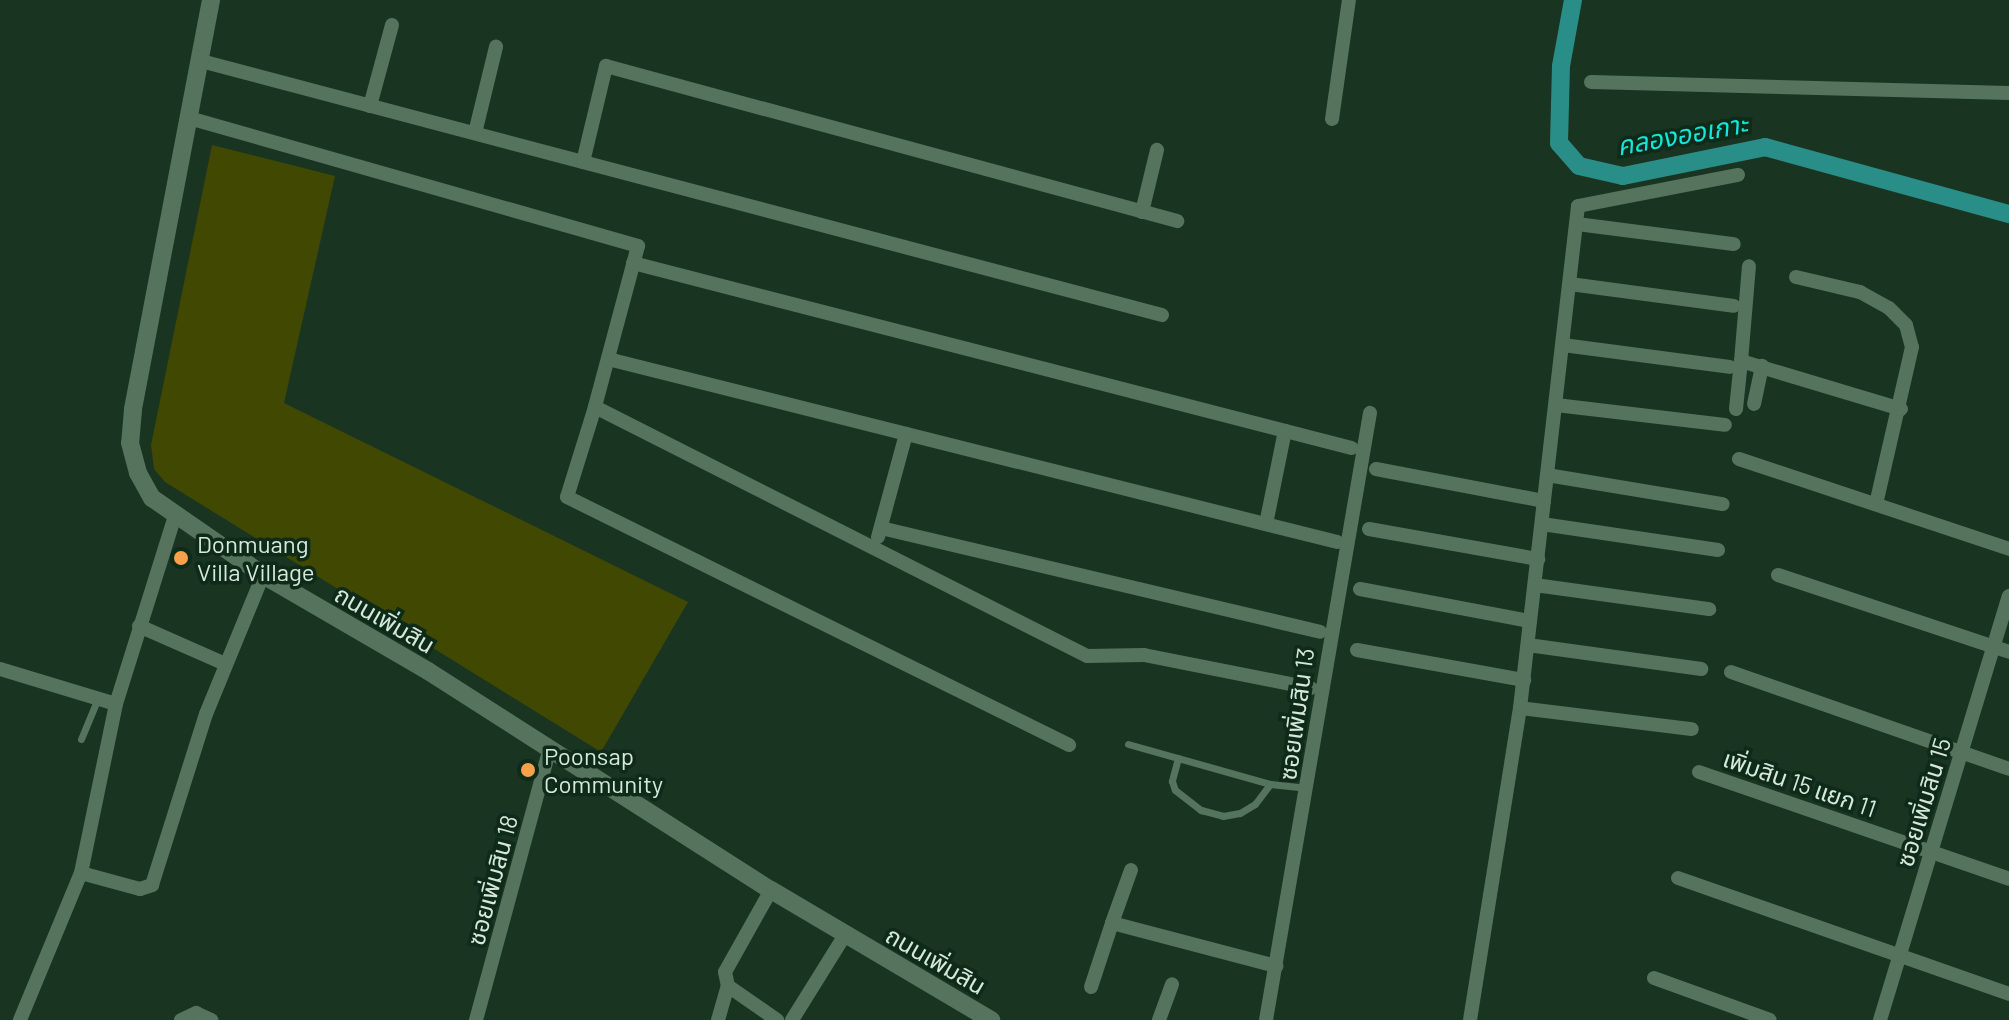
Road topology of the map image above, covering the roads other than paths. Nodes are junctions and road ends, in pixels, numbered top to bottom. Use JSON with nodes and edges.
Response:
{"nodes":[{"id":1,"x":211,"y":0,"type":"edge"},
{"id":2,"x":1349,"y":0,"type":"edge"},
{"id":3,"x":392,"y":25,"type":"dead end"},
{"id":4,"x":496,"y":47,"type":"dead end"},
{"id":5,"x":201,"y":61,"type":"junction"},
{"id":6,"x":1591,"y":82,"type":"dead end"},
{"id":7,"x":2009,"y":93,"type":"edge"},
{"id":8,"x":370,"y":106,"type":"junction"},
{"id":9,"x":189,"y":118,"type":"junction"},
{"id":10,"x":1332,"y":119,"type":"dead end"},
{"id":11,"x":475,"y":133,"type":"junction"},
{"id":12,"x":1157,"y":150,"type":"dead end"},
{"id":13,"x":583,"y":162,"type":"junction"},
{"id":14,"x":1738,"y":175,"type":"dead end"},
{"id":15,"x":1142,"y":212,"type":"junction"},
{"id":16,"x":1177,"y":221,"type":"dead end"},
{"id":17,"x":1577,"y":224,"type":"junction"},
{"id":18,"x":1734,"y":244,"type":"dead end"},
{"id":19,"x":633,"y":263,"type":"junction"},
{"id":20,"x":1749,"y":266,"type":"dead end"},
{"id":21,"x":1796,"y":277,"type":"dead end"},
{"id":22,"x":1570,"y":284,"type":"junction"},
{"id":23,"x":1734,"y":306,"type":"dead end"},
{"id":24,"x":1162,"y":315,"type":"dead end"},
{"id":25,"x":1563,"y":345,"type":"junction"},
{"id":26,"x":608,"y":359,"type":"junction"},
{"id":27,"x":1736,"y":364,"type":"junction"},
{"id":28,"x":1762,"y":366,"type":"junction"},
{"id":29,"x":1754,"y":404,"type":"dead end"},
{"id":30,"x":1556,"y":405,"type":"junction"},
{"id":31,"x":595,"y":407,"type":"junction"},
{"id":32,"x":1736,"y":409,"type":"dead end"},
{"id":33,"x":1901,"y":409,"type":"junction"},
{"id":34,"x":1370,"y":413,"type":"dead end"},
{"id":35,"x":1725,"y":425,"type":"dead end"},
{"id":36,"x":1285,"y":431,"type":"junction"},
{"id":37,"x":906,"y":434,"type":"junction"},
{"id":38,"x":1352,"y":448,"type":"dead end"},
{"id":39,"x":1739,"y":459,"type":"dead end"},
{"id":40,"x":1376,"y":469,"type":"dead end"},
{"id":41,"x":1547,"y":475,"type":"junction"},
{"id":42,"x":1544,"y":501,"type":"junction"},
{"id":43,"x":1723,"y":504,"type":"dead end"},
{"id":44,"x":1876,"y":504,"type":"junction"},
{"id":45,"x":175,"y":516,"type":"junction"},
{"id":46,"x":1266,"y":524,"type":"junction"},
{"id":47,"x":1542,"y":524,"type":"junction"},
{"id":48,"x":881,"y":528,"type":"junction"},
{"id":49,"x":1369,"y":529,"type":"dead end"},
{"id":50,"x":1337,"y":542,"type":"dead end"},
{"id":51,"x":875,"y":549,"type":"junction"},
{"id":52,"x":2009,"y":549,"type":"edge"},
{"id":53,"x":1718,"y":550,"type":"dead end"},
{"id":54,"x":1538,"y":559,"type":"junction"},
{"id":55,"x":263,"y":575,"type":"junction"},
{"id":56,"x":1778,"y":575,"type":"dead end"},
{"id":57,"x":1535,"y":585,"type":"junction"},
{"id":58,"x":1360,"y":589,"type":"dead end"},
{"id":59,"x":2009,"y":596,"type":"edge"},
{"id":60,"x":1709,"y":609,"type":"dead end"},
{"id":61,"x":1530,"y":621,"type":"junction"},
{"id":62,"x":139,"y":626,"type":"junction"},
{"id":63,"x":1320,"y":632,"type":"dead end"},
{"id":64,"x":1528,"y":645,"type":"junction"},
{"id":65,"x":1993,"y":646,"type":"junction"},
{"id":66,"x":1357,"y":650,"type":"dead end"},
{"id":67,"x":2009,"y":652,"type":"edge"},
{"id":68,"x":225,"y":664,"type":"junction"},
{"id":69,"x":0,"y":669,"type":"edge"},
{"id":70,"x":1701,"y":669,"type":"dead end"},
{"id":71,"x":1731,"y":672,"type":"dead end"},
{"id":72,"x":1524,"y":680,"type":"junction"},
{"id":73,"x":1311,"y":688,"type":"dead end"},
{"id":74,"x":98,"y":698,"type":"junction"},
{"id":75,"x":116,"y":704,"type":"junction"},
{"id":76,"x":1520,"y":708,"type":"junction"},
{"id":77,"x":1692,"y":729,"type":"dead end"},
{"id":78,"x":81,"y":739,"type":"dead end"},
{"id":79,"x":1128,"y":744,"type":"dead end"},
{"id":80,"x":1069,"y":745,"type":"dead end"},
{"id":81,"x":549,"y":751,"type":"junction"},
{"id":82,"x":1961,"y":753,"type":"junction"},
{"id":83,"x":1178,"y":758,"type":"junction"},
{"id":84,"x":2009,"y":769,"type":"edge"},
{"id":85,"x":1699,"y":772,"type":"dead end"},
{"id":86,"x":1270,"y":784,"type":"junction"},
{"id":87,"x":1308,"y":788,"type":"junction"},
{"id":88,"x":1931,"y":852,"type":"junction"},
{"id":89,"x":1131,"y":870,"type":"dead end"},
{"id":90,"x":81,"y":873,"type":"junction"},
{"id":91,"x":1678,"y":878,"type":"dead end"},
{"id":92,"x":2009,"y":879,"type":"edge"},
{"id":93,"x":771,"y":890,"type":"junction"},
{"id":94,"x":1112,"y":923,"type":"junction"},
{"id":95,"x":845,"y":935,"type":"junction"},
{"id":96,"x":1899,"y":955,"type":"junction"},
{"id":97,"x":1276,"y":966,"type":"junction"},
{"id":98,"x":1654,"y":978,"type":"dead end"},
{"id":99,"x":1172,"y":984,"type":"dead end"},
{"id":100,"x":728,"y":986,"type":"junction"},
{"id":101,"x":1091,"y":987,"type":"dead end"},
{"id":102,"x":2009,"y":994,"type":"edge"},
{"id":103,"x":978,"y":1017,"type":"edge"},
{"id":104,"x":20,"y":1020,"type":"edge"},
{"id":105,"x":181,"y":1020,"type":"edge"},
{"id":106,"x":211,"y":1020,"type":"edge"},
{"id":107,"x":476,"y":1020,"type":"edge"},
{"id":108,"x":718,"y":1020,"type":"edge"},
{"id":109,"x":777,"y":1020,"type":"edge"},
{"id":110,"x":792,"y":1020,"type":"edge"},
{"id":111,"x":1159,"y":1020,"type":"edge"},
{"id":112,"x":1266,"y":1020,"type":"edge"},
{"id":113,"x":1470,"y":1020,"type":"edge"},
{"id":114,"x":1770,"y":1020,"type":"edge"},
{"id":115,"x":1880,"y":1020,"type":"edge"}],
"edges":[{"from":1,"to":5,"type":"street","name":"ถนนเพิ่มสิน"},
{"from":2,"to":10,"type":"street"},
{"from":3,"to":8,"type":"street"},
{"from":4,"to":11,"type":"street"},
{"from":5,"to":8,"type":"street"},
{"from":5,"to":9,"type":"street","name":"ถนนเพิ่มสิน"},
{"from":6,"to":7,"type":"street"},
{"from":8,"to":11,"type":"street"},
{"from":9,"to":19,"type":"street"},
{"from":9,"to":45,"type":"street","name":"ถนนเพิ่มสิน"},
{"from":11,"to":13,"type":"street"},
{"from":12,"to":15,"type":"street"},
{"from":13,"to":15,"type":"street"},
{"from":13,"to":24,"type":"street"},
{"from":14,"to":17,"type":"street"},
{"from":15,"to":16,"type":"street"},
{"from":17,"to":18,"type":"street"},
{"from":17,"to":22,"type":"street"},
{"from":19,"to":26,"type":"street"},
{"from":19,"to":36,"type":"street"},
{"from":20,"to":27,"type":"street"},
{"from":21,"to":33,"type":"street"},
{"from":22,"to":23,"type":"street"},
{"from":22,"to":25,"type":"street"},
{"from":25,"to":27,"type":"street"},
{"from":25,"to":30,"type":"street"},
{"from":26,"to":31,"type":"street"},
{"from":26,"to":37,"type":"street"},
{"from":27,"to":28,"type":"street"},
{"from":27,"to":32,"type":"street"},
{"from":28,"to":29,"type":"street"},
{"from":28,"to":33,"type":"street"},
{"from":30,"to":35,"type":"street"},
{"from":30,"to":41,"type":"street"},
{"from":31,"to":51,"type":"street"},
{"from":31,"to":80,"type":"street"},
{"from":33,"to":44,"type":"street"},
{"from":34,"to":87,"type":"street","name":"ซอยเพิ่มสิน 13"},
{"from":36,"to":38,"type":"street"},
{"from":36,"to":46,"type":"street"},
{"from":37,"to":46,"type":"street"},
{"from":37,"to":48,"type":"street"},
{"from":39,"to":44,"type":"street"},
{"from":40,"to":42,"type":"street"},
{"from":41,"to":42,"type":"street"},
{"from":41,"to":43,"type":"street"},
{"from":42,"to":47,"type":"street"},
{"from":44,"to":52,"type":"street"},
{"from":45,"to":55,"type":"street","name":"ถนนเพิ่มสิน"},
{"from":45,"to":62,"type":"street"},
{"from":46,"to":50,"type":"street"},
{"from":47,"to":53,"type":"street"},
{"from":47,"to":54,"type":"street"},
{"from":48,"to":51,"type":"street"},
{"from":48,"to":63,"type":"street"},
{"from":49,"to":54,"type":"street"},
{"from":51,"to":73,"type":"street"},
{"from":54,"to":57,"type":"street"},
{"from":55,"to":68,"type":"street"},
{"from":55,"to":81,"type":"street","name":"ถนนเพิ่มสิน"},
{"from":56,"to":65,"type":"street"},
{"from":57,"to":60,"type":"street"},
{"from":57,"to":61,"type":"street"},
{"from":58,"to":61,"type":"street"},
{"from":59,"to":65,"type":"street","name":"ซอยเพิ่มสิน 15"},
{"from":61,"to":64,"type":"street"},
{"from":62,"to":68,"type":"street"},
{"from":62,"to":75,"type":"street"},
{"from":64,"to":70,"type":"street"},
{"from":64,"to":72,"type":"street"},
{"from":65,"to":67,"type":"street"},
{"from":65,"to":82,"type":"street","name":"ซอยเพิ่มสิน 15"},
{"from":66,"to":72,"type":"street"},
{"from":68,"to":90,"type":"street"},
{"from":69,"to":74,"type":"street"},
{"from":71,"to":82,"type":"street"},
{"from":72,"to":76,"type":"street"},
{"from":74,"to":75,"type":"street"},
{"from":74,"to":78,"type":"lane"},
{"from":75,"to":90,"type":"street"},
{"from":76,"to":77,"type":"street"},
{"from":76,"to":113,"type":"street"},
{"from":79,"to":83,"type":"lane"},
{"from":81,"to":93,"type":"street","name":"ถนนเพิ่มสิน"},
{"from":81,"to":107,"type":"street","name":"ซอยเพิ่มสิน 18"},
{"from":82,"to":84,"type":"street"},
{"from":82,"to":88,"type":"street","name":"ซอยเพิ่มสิน 15"},
{"from":83,"to":86,"type":"lane"},
{"from":83,"to":86,"type":"lane"},
{"from":85,"to":88,"type":"street","name":"เพิ่มสิน 15 แยก 11"},
{"from":86,"to":87,"type":"lane"},
{"from":87,"to":97,"type":"street","name":"ซอยเพิ่มสิน 13"},
{"from":88,"to":92,"type":"street","name":"เพิ่มสิน 15 แยก 11"},
{"from":88,"to":96,"type":"street","name":"ซอยเพิ่มสิน 15"},
{"from":89,"to":94,"type":"street"},
{"from":90,"to":104,"type":"street"},
{"from":91,"to":96,"type":"street"},
{"from":93,"to":95,"type":"street","name":"ถนนเพิ่มสิน"},
{"from":93,"to":100,"type":"street"},
{"from":94,"to":97,"type":"street"},
{"from":94,"to":101,"type":"street"},
{"from":95,"to":103,"type":"street","name":"ถนนเพิ่มสิน"},
{"from":95,"to":110,"type":"street"},
{"from":96,"to":102,"type":"street"},
{"from":96,"to":115,"type":"street","name":"ซอยเพิ่มสิน 15"},
{"from":97,"to":112,"type":"street","name":"ซอยเพิ่มสิน 13"},
{"from":98,"to":114,"type":"street"},
{"from":99,"to":111,"type":"street"},
{"from":100,"to":108,"type":"street"},
{"from":100,"to":109,"type":"street"},
{"from":105,"to":106,"type":"street"}]}
